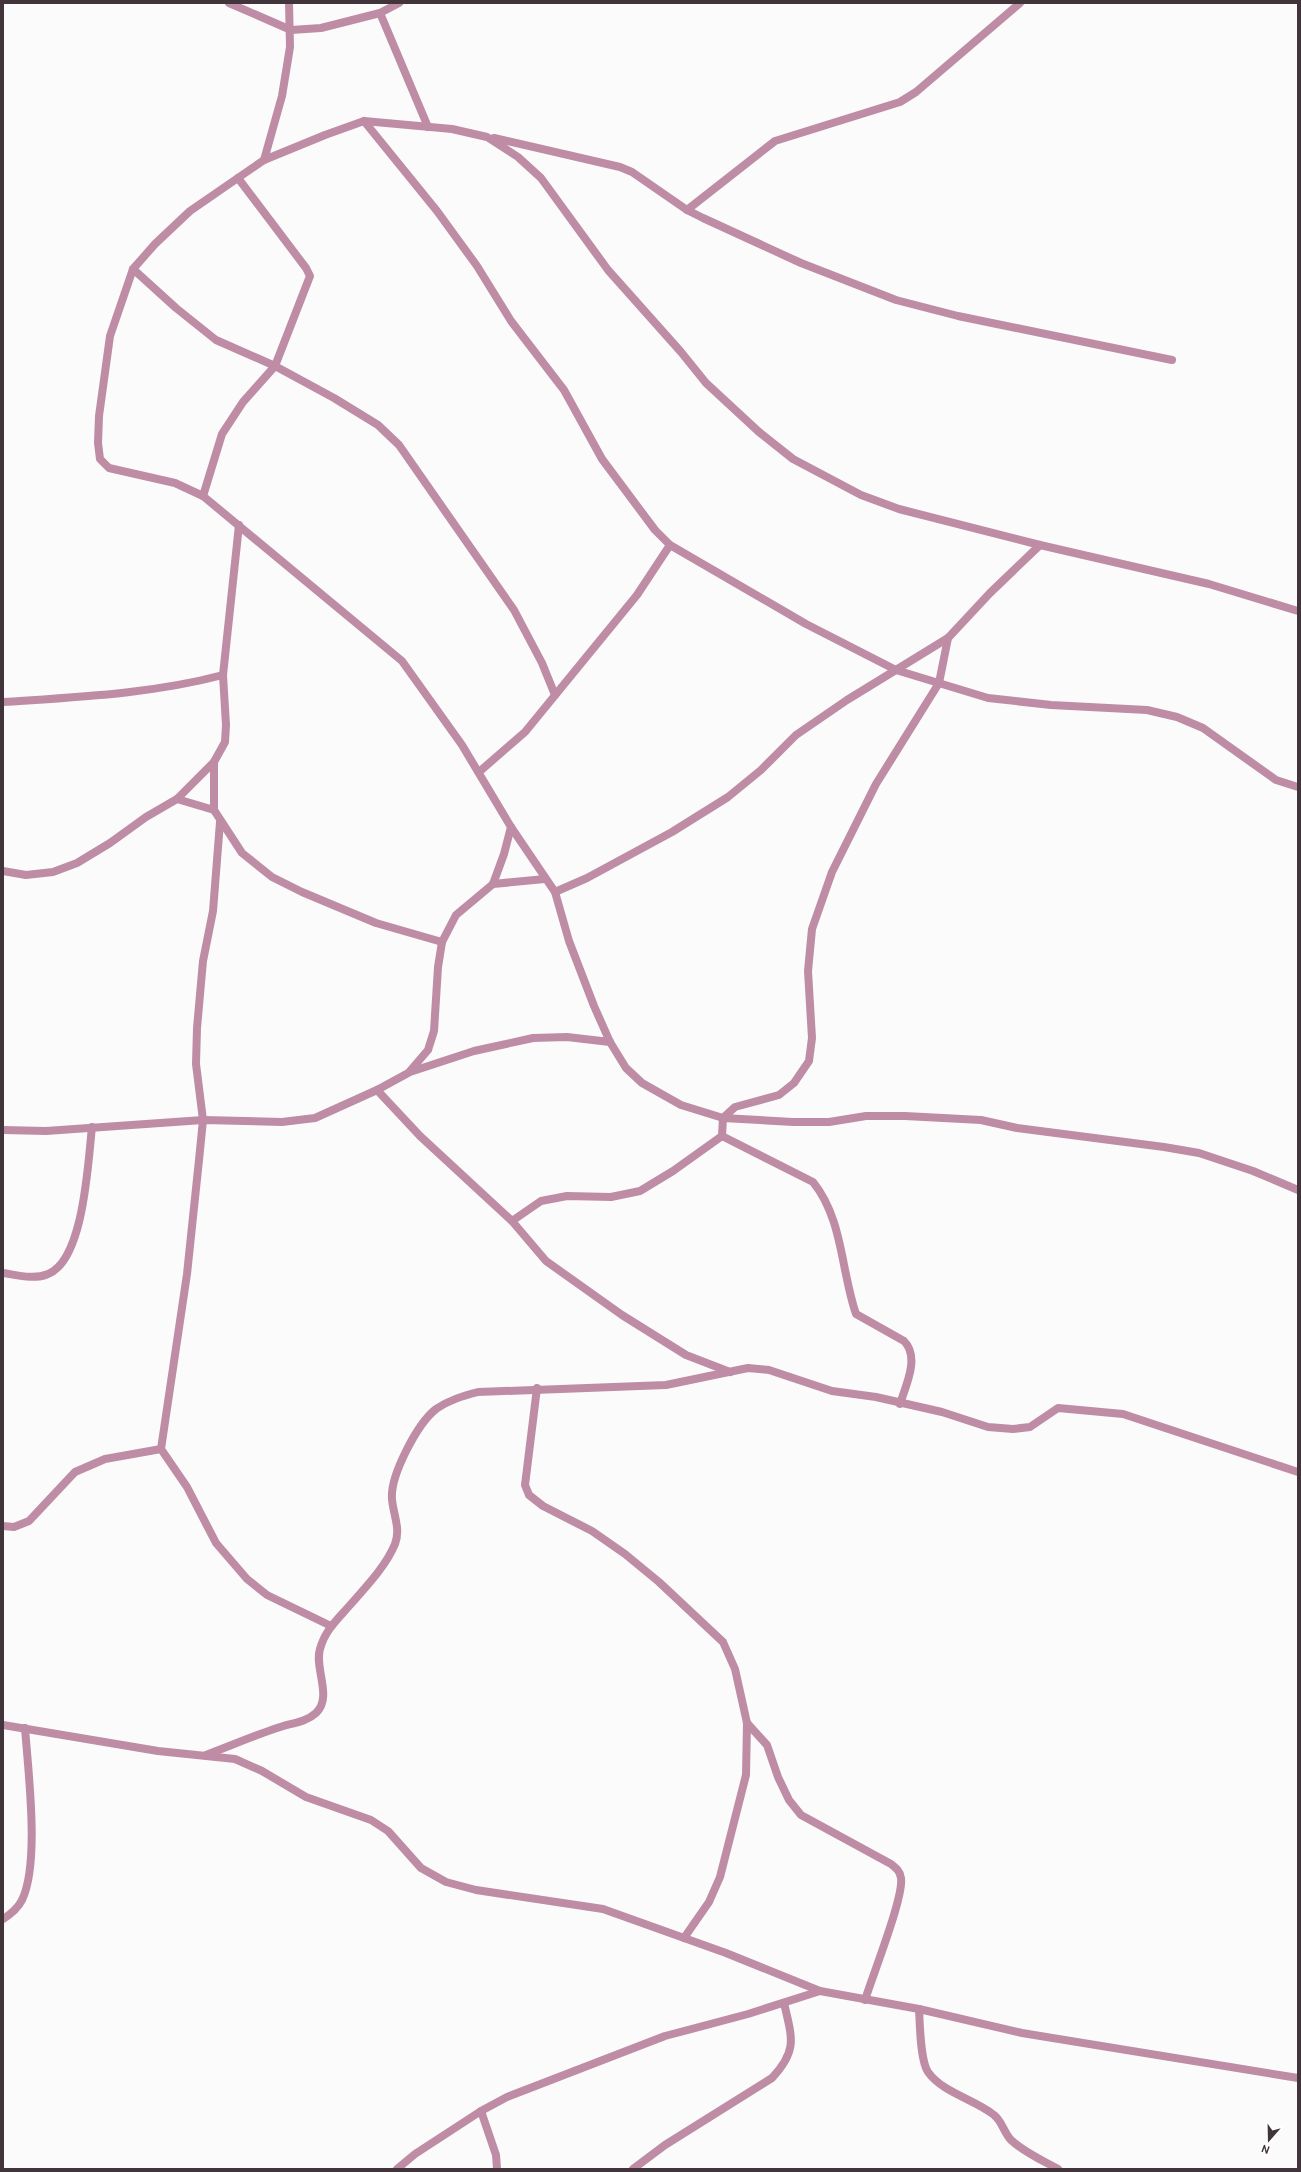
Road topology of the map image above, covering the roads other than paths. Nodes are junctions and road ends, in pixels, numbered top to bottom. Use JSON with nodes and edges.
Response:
{"nodes":[{"id":1,"x":229,"y":3,"type":"edge"},
{"id":2,"x":289,"y":3,"type":"edge"},
{"id":3,"x":399,"y":3,"type":"edge"},
{"id":4,"x":1020,"y":3,"type":"edge"},
{"id":5,"x":380,"y":13,"type":"junction"},
{"id":6,"x":291,"y":30,"type":"junction"},
{"id":7,"x":364,"y":121,"type":"junction"},
{"id":8,"x":428,"y":127,"type":"junction"},
{"id":9,"x":487,"y":136,"type":"junction"},
{"id":10,"x":264,"y":160,"type":"junction"},
{"id":11,"x":238,"y":178,"type":"junction"},
{"id":12,"x":687,"y":210,"type":"junction"},
{"id":13,"x":133,"y":269,"type":"junction"},
{"id":14,"x":1172,"y":360,"type":"dead end"},
{"id":15,"x":275,"y":366,"type":"junction"},
{"id":16,"x":203,"y":496,"type":"junction"},
{"id":17,"x":239,"y":525,"type":"junction"},
{"id":18,"x":670,"y":545,"type":"junction"},
{"id":19,"x":1040,"y":545,"type":"junction"},
{"id":20,"x":1298,"y":611,"type":"edge"},
{"id":21,"x":948,"y":638,"type":"junction"},
{"id":22,"x":896,"y":670,"type":"junction"},
{"id":23,"x":223,"y":675,"type":"junction"},
{"id":24,"x":939,"y":684,"type":"junction"},
{"id":25,"x":555,"y":695,"type":"junction"},
{"id":26,"x":3,"y":702,"type":"edge"},
{"id":27,"x":214,"y":762,"type":"junction"},
{"id":28,"x":479,"y":772,"type":"junction"},
{"id":29,"x":1298,"y":787,"type":"edge"},
{"id":30,"x":177,"y":799,"type":"junction"},
{"id":31,"x":214,"y":810,"type":"junction"},
{"id":32,"x":220,"y":822,"type":"junction"},
{"id":33,"x":511,"y":827,"type":"junction"},
{"id":34,"x":3,"y":871,"type":"edge"},
{"id":35,"x":545,"y":879,"type":"junction"},
{"id":36,"x":493,"y":884,"type":"junction"},
{"id":37,"x":555,"y":892,"type":"junction"},
{"id":38,"x":442,"y":942,"type":"junction"},
{"id":39,"x":610,"y":1042,"type":"junction"},
{"id":40,"x":410,"y":1072,"type":"junction"},
{"id":41,"x":377,"y":1090,"type":"junction"},
{"id":42,"x":723,"y":1118,"type":"junction"},
{"id":43,"x":203,"y":1120,"type":"junction"},
{"id":44,"x":92,"y":1127,"type":"junction"},
{"id":45,"x":3,"y":1130,"type":"edge"},
{"id":46,"x":722,"y":1136,"type":"junction"},
{"id":47,"x":1298,"y":1190,"type":"edge"},
{"id":48,"x":512,"y":1221,"type":"junction"},
{"id":49,"x":3,"y":1273,"type":"edge"},
{"id":50,"x":730,"y":1372,"type":"junction"},
{"id":51,"x":537,"y":1388,"type":"junction"},
{"id":52,"x":900,"y":1404,"type":"junction"},
{"id":53,"x":161,"y":1449,"type":"junction"},
{"id":54,"x":1298,"y":1472,"type":"edge"},
{"id":55,"x":3,"y":1526,"type":"edge"},
{"id":56,"x":331,"y":1626,"type":"junction"},
{"id":57,"x":748,"y":1723,"type":"junction"},
{"id":58,"x":3,"y":1725,"type":"edge"},
{"id":59,"x":24,"y":1728,"type":"junction"},
{"id":60,"x":205,"y":1755,"type":"junction"},
{"id":61,"x":3,"y":1918,"type":"edge"},
{"id":62,"x":684,"y":1938,"type":"junction"},
{"id":63,"x":820,"y":1991,"type":"junction"},
{"id":64,"x":865,"y":2000,"type":"junction"},
{"id":65,"x":784,"y":2003,"type":"junction"},
{"id":66,"x":919,"y":2009,"type":"junction"},
{"id":67,"x":1298,"y":2078,"type":"edge"},
{"id":68,"x":481,"y":2111,"type":"junction"},
{"id":69,"x":397,"y":2169,"type":"edge"},
{"id":70,"x":497,"y":2169,"type":"edge"},
{"id":71,"x":633,"y":2169,"type":"edge"},
{"id":72,"x":1058,"y":2169,"type":"edge"}],
"edges":[{"from":1,"to":6,"type":"street"},
{"from":2,"to":6,"type":"street"},
{"from":3,"to":5,"type":"street"},
{"from":4,"to":12,"type":"street"},
{"from":5,"to":6,"type":"street"},
{"from":5,"to":8,"type":"street"},
{"from":6,"to":10,"type":"street"},
{"from":7,"to":8,"type":"street"},
{"from":7,"to":10,"type":"street"},
{"from":7,"to":18,"type":"street"},
{"from":8,"to":9,"type":"street"},
{"from":9,"to":12,"type":"street"},
{"from":9,"to":19,"type":"street"},
{"from":10,"to":11,"type":"street"},
{"from":11,"to":13,"type":"street"},
{"from":11,"to":15,"type":"street"},
{"from":12,"to":14,"type":"street"},
{"from":13,"to":15,"type":"street"},
{"from":13,"to":16,"type":"street"},
{"from":15,"to":16,"type":"street"},
{"from":15,"to":25,"type":"street"},
{"from":16,"to":17,"type":"street"},
{"from":17,"to":23,"type":"street"},
{"from":17,"to":28,"type":"street"},
{"from":18,"to":22,"type":"street"},
{"from":18,"to":25,"type":"street"},
{"from":19,"to":20,"type":"street"},
{"from":19,"to":21,"type":"street"},
{"from":21,"to":22,"type":"street"},
{"from":21,"to":24,"type":"street"},
{"from":22,"to":24,"type":"street"},
{"from":22,"to":37,"type":"street"},
{"from":23,"to":26,"type":"street"},
{"from":23,"to":27,"type":"street"},
{"from":24,"to":29,"type":"street"},
{"from":24,"to":42,"type":"street"},
{"from":25,"to":28,"type":"street"},
{"from":27,"to":30,"type":"street"},
{"from":27,"to":31,"type":"street"},
{"from":28,"to":33,"type":"street"},
{"from":30,"to":31,"type":"street"},
{"from":30,"to":34,"type":"street"},
{"from":31,"to":32,"type":"street"},
{"from":32,"to":38,"type":"street"},
{"from":32,"to":43,"type":"street"},
{"from":33,"to":35,"type":"street"},
{"from":33,"to":36,"type":"street"},
{"from":35,"to":36,"type":"street"},
{"from":35,"to":37,"type":"street"},
{"from":36,"to":38,"type":"street"},
{"from":37,"to":39,"type":"street"},
{"from":38,"to":40,"type":"street"},
{"from":39,"to":40,"type":"street"},
{"from":39,"to":42,"type":"street"},
{"from":40,"to":41,"type":"street"},
{"from":41,"to":43,"type":"street"},
{"from":41,"to":48,"type":"street"},
{"from":42,"to":46,"type":"street"},
{"from":42,"to":47,"type":"street"},
{"from":43,"to":44,"type":"street"},
{"from":43,"to":53,"type":"street"},
{"from":44,"to":45,"type":"street"},
{"from":44,"to":49,"type":"street"},
{"from":46,"to":48,"type":"street"},
{"from":46,"to":52,"type":"street"},
{"from":48,"to":50,"type":"street"},
{"from":50,"to":51,"type":"street"},
{"from":50,"to":52,"type":"street"},
{"from":51,"to":56,"type":"street"},
{"from":51,"to":57,"type":"street"},
{"from":52,"to":54,"type":"street"},
{"from":53,"to":55,"type":"street"},
{"from":53,"to":56,"type":"street"},
{"from":56,"to":60,"type":"street"},
{"from":57,"to":62,"type":"street"},
{"from":57,"to":64,"type":"street"},
{"from":58,"to":59,"type":"street"},
{"from":59,"to":60,"type":"street"},
{"from":59,"to":61,"type":"street"},
{"from":60,"to":62,"type":"street"},
{"from":62,"to":63,"type":"street"},
{"from":63,"to":64,"type":"street"},
{"from":63,"to":65,"type":"street"},
{"from":64,"to":66,"type":"street"},
{"from":65,"to":68,"type":"street"},
{"from":65,"to":71,"type":"street"},
{"from":66,"to":67,"type":"street"},
{"from":66,"to":72,"type":"street"},
{"from":68,"to":69,"type":"street"},
{"from":68,"to":70,"type":"street"}]}
